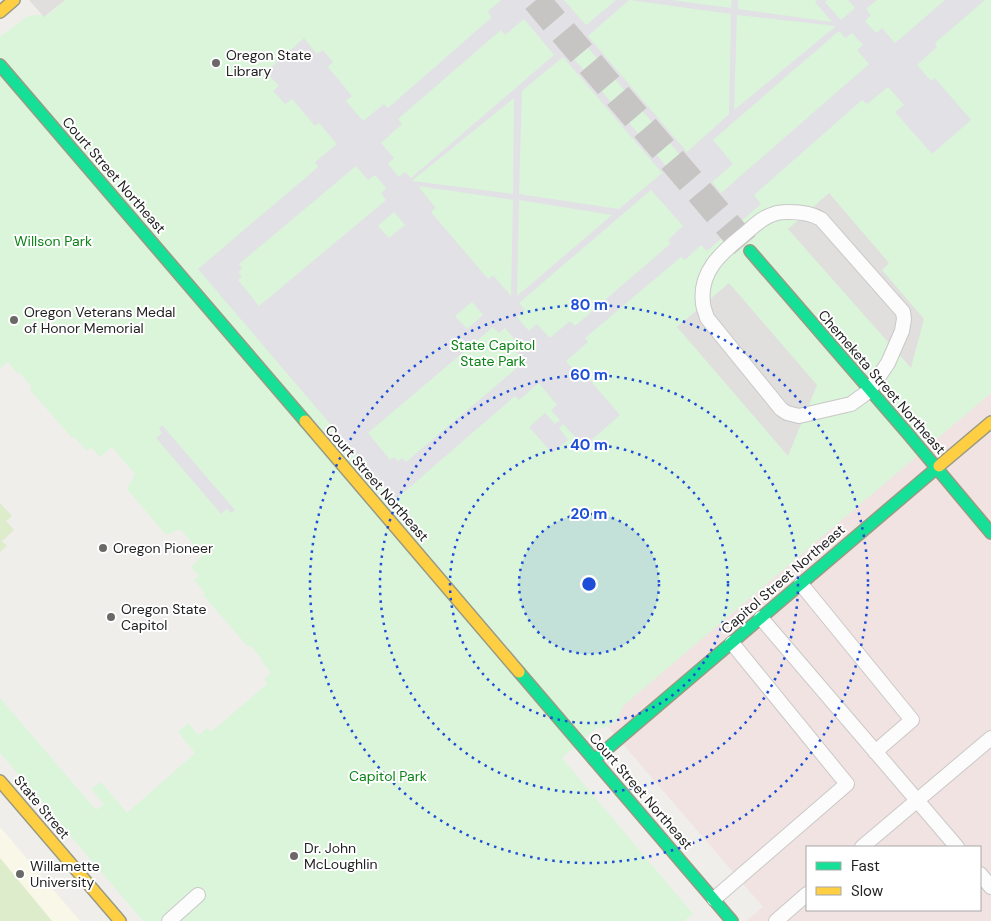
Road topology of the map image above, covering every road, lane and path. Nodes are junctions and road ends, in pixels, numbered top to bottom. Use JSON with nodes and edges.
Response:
{"nodes":[{"id":1,"x":14,"y":0,"type":"edge"},
{"id":2,"x":0,"y":12,"type":"edge"},
{"id":3,"x":0,"y":65,"type":"edge"},
{"id":4,"x":750,"y":251,"type":"tunnel mouth"},
{"id":5,"x":870,"y":391,"type":"junction"},
{"id":6,"x":991,"y":422,"type":"edge"},
{"id":7,"x":937,"y":468,"type":"junction"},
{"id":8,"x":991,"y":533,"type":"edge"},
{"id":9,"x":801,"y":584,"type":"junction"},
{"id":10,"x":760,"y":618,"type":"junction"},
{"id":11,"x":732,"y":643,"type":"junction"},
{"id":12,"x":991,"y":738,"type":"edge"},
{"id":13,"x":875,"y":752,"type":"junction"},
{"id":14,"x":594,"y":760,"type":"junction"},
{"id":15,"x":0,"y":781,"type":"edge"},
{"id":16,"x":917,"y":800,"type":"junction"},
{"id":17,"x":863,"y":846,"type":"edge"},
{"id":18,"x":956,"y":846,"type":"edge"},
{"id":19,"x":981,"y":875,"type":"edge"},
{"id":20,"x":991,"y":887,"type":"edge"},
{"id":21,"x":198,"y":895,"type":"dead end"},
{"id":22,"x":806,"y":895,"type":"edge"},
{"id":23,"x":714,"y":899,"type":"junction"},
{"id":24,"x":120,"y":921,"type":"edge"},
{"id":25,"x":169,"y":921,"type":"edge"},
{"id":26,"x":732,"y":921,"type":"edge"},
{"id":27,"x":776,"y":921,"type":"edge"}],
"edges":[{"from":1,"to":2,"type":"main road"},
{"from":3,"to":14,"type":"main road","name":"Court Street Northeast"},
{"from":4,"to":5,"type":"main road","name":"Chemeketa Street Northeast"},
{"from":5,"to":5,"type":"lane"},
{"from":5,"to":7,"type":"main road","name":"Chemeketa Street Northeast"},
{"from":6,"to":7,"type":"main road","name":"Capitol Street Northeast"},
{"from":7,"to":8,"type":"main road","name":"Chemeketa Street Northeast"},
{"from":7,"to":9,"type":"main road","name":"Capitol Street Northeast"},
{"from":9,"to":10,"type":"main road","name":"Capitol Street Northeast"},
{"from":9,"to":13,"type":"lane"},
{"from":10,"to":11,"type":"main road","name":"Capitol Street Northeast"},
{"from":10,"to":13,"type":"lane"},
{"from":11,"to":14,"type":"main road","name":"Capitol Street Northeast"},
{"from":11,"to":23,"type":"lane"},
{"from":12,"to":16,"type":"lane"},
{"from":13,"to":16,"type":"lane"},
{"from":14,"to":23,"type":"main road","name":"Court Street Northeast"},
{"from":15,"to":24,"type":"main road","name":"State Street"},
{"from":16,"to":17,"type":"lane"},
{"from":16,"to":18,"type":"lane"},
{"from":19,"to":20,"type":"lane"},
{"from":21,"to":25,"type":"lane"},
{"from":22,"to":27,"type":"lane"},
{"from":23,"to":26,"type":"main road","name":"Court Street Northeast"}]}
